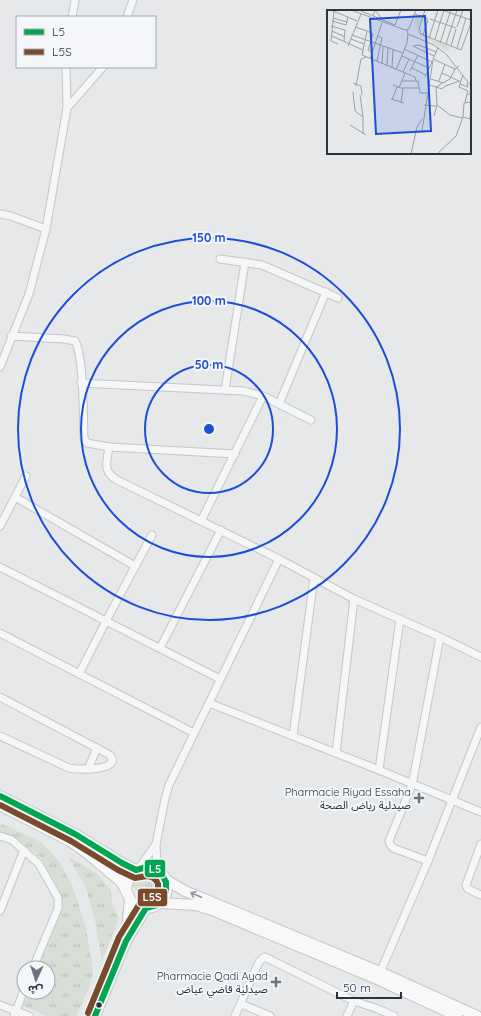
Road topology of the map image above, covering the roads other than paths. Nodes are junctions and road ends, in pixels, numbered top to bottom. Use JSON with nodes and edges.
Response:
{"nodes":[{"id":1,"x":133,"y":0,"type":"edge"},
{"id":2,"x":75,"y":1,"type":"edge"},
{"id":3,"x":72,"y":16,"type":"edge"},
{"id":4,"x":127,"y":16,"type":"edge"},
{"id":5,"x":66,"y":68,"type":"edge"},
{"id":6,"x":102,"y":68,"type":"edge"},
{"id":7,"x":67,"y":108,"type":"junction"},
{"id":8,"x":0,"y":214,"type":"edge"},
{"id":9,"x":46,"y":228,"type":"junction"},
{"id":10,"x":220,"y":259,"type":"dead end"},
{"id":11,"x":245,"y":262,"type":"junction"},
{"id":12,"x":326,"y":292,"type":"junction"},
{"id":13,"x":338,"y":298,"type":"dead end"},
{"id":14,"x":12,"y":336,"type":"junction"},
{"id":15,"x":0,"y":367,"type":"edge"},
{"id":16,"x":81,"y":383,"type":"junction"},
{"id":17,"x":225,"y":390,"type":"junction"},
{"id":18,"x":263,"y":396,"type":"junction"},
{"id":19,"x":279,"y":404,"type":"junction"},
{"id":20,"x":311,"y":420,"type":"dead end"},
{"id":21,"x":109,"y":446,"type":"junction"},
{"id":22,"x":234,"y":454,"type":"junction"},
{"id":23,"x":26,"y":476,"type":"dead end"},
{"id":24,"x":15,"y":498,"type":"junction"},
{"id":25,"x":201,"y":521,"type":"junction"},
{"id":26,"x":0,"y":526,"type":"edge"},
{"id":27,"x":221,"y":530,"type":"junction"},
{"id":28,"x":152,"y":535,"type":"dead end"},
{"id":29,"x":279,"y":559,"type":"junction"},
{"id":30,"x":136,"y":566,"type":"junction"},
{"id":31,"x":0,"y":567,"type":"edge"},
{"id":32,"x":314,"y":578,"type":"junction"},
{"id":33,"x":354,"y":599,"type":"junction"},
{"id":34,"x":400,"y":619,"type":"junction"},
{"id":35,"x":106,"y":621,"type":"junction"},
{"id":36,"x":0,"y":633,"type":"edge"},
{"id":37,"x":440,"y":637,"type":"junction"},
{"id":38,"x":160,"y":648,"type":"junction"},
{"id":39,"x":481,"y":657,"type":"edge"},
{"id":40,"x":79,"y":674,"type":"junction"},
{"id":41,"x":220,"y":679,"type":"junction"},
{"id":42,"x":0,"y":697,"type":"edge"},
{"id":43,"x":209,"y":703,"type":"junction"},
{"id":44,"x":481,"y":727,"type":"edge"},
{"id":45,"x":194,"y":734,"type":"junction"},
{"id":46,"x":0,"y":736,"type":"edge"},
{"id":47,"x":293,"y":736,"type":"junction"},
{"id":48,"x":97,"y":748,"type":"junction"},
{"id":49,"x":336,"y":754,"type":"junction"},
{"id":50,"x":88,"y":769,"type":"junction"},
{"id":51,"x":379,"y":770,"type":"junction"},
{"id":52,"x":412,"y":785,"type":"junction"},
{"id":53,"x":0,"y":796,"type":"edge"},
{"id":54,"x":452,"y":801,"type":"junction"},
{"id":55,"x":0,"y":805,"type":"edge"},
{"id":56,"x":481,"y":812,"type":"edge"},
{"id":57,"x":0,"y":836,"type":"edge"},
{"id":58,"x":156,"y":844,"type":"junction"},
{"id":59,"x":481,"y":844,"type":"edge"},
{"id":60,"x":24,"y":850,"type":"junction"},
{"id":61,"x":428,"y":861,"type":"junction"},
{"id":62,"x":137,"y":869,"type":"junction"},
{"id":63,"x":156,"y":870,"type":"junction"},
{"id":64,"x":166,"y":880,"type":"junction"},
{"id":65,"x":126,"y":890,"type":"junction"},
{"id":66,"x":481,"y":895,"type":"edge"},
{"id":67,"x":130,"y":900,"type":"junction"},
{"id":68,"x":159,"y":903,"type":"junction"},
{"id":69,"x":146,"y":908,"type":"junction"},
{"id":70,"x":0,"y":911,"type":"edge"},
{"id":71,"x":126,"y":941,"type":"junction"},
{"id":72,"x":36,"y":960,"type":"edge"},
{"id":73,"x":378,"y":976,"type":"junction"},
{"id":74,"x":20,"y":1000,"type":"edge"},
{"id":75,"x":354,"y":1001,"type":"junction"},
{"id":76,"x":241,"y":1004,"type":"junction"},
{"id":77,"x":0,"y":1005,"type":"edge"},
{"id":78,"x":377,"y":1012,"type":"edge"},
{"id":79,"x":15,"y":1013,"type":"edge"},
{"id":80,"x":29,"y":1016,"type":"edge"},
{"id":81,"x":95,"y":1016,"type":"edge"},
{"id":82,"x":235,"y":1016,"type":"edge"},
{"id":83,"x":270,"y":1016,"type":"edge"},
{"id":84,"x":347,"y":1016,"type":"edge"},
{"id":85,"x":394,"y":1016,"type":"edge"},
{"id":86,"x":457,"y":1016,"type":"edge"},
{"id":87,"x":476,"y":1016,"type":"edge"}],
"edges":[{"from":1,"to":4,"type":"street"},
{"from":2,"to":3,"type":"street"},
{"from":5,"to":7,"type":"street"},
{"from":6,"to":7,"type":"street"},
{"from":7,"to":9,"type":"street"},
{"from":8,"to":9,"type":"street"},
{"from":9,"to":14,"type":"street"},
{"from":10,"to":11,"type":"street"},
{"from":11,"to":12,"type":"street"},
{"from":11,"to":17,"type":"street"},
{"from":12,"to":13,"type":"street"},
{"from":12,"to":19,"type":"street"},
{"from":14,"to":15,"type":"street"},
{"from":14,"to":16,"type":"street"},
{"from":16,"to":17,"type":"street"},
{"from":16,"to":21,"type":"street"},
{"from":17,"to":18,"type":"street"},
{"from":18,"to":19,"type":"street"},
{"from":18,"to":22,"type":"street"},
{"from":19,"to":20,"type":"street"},
{"from":21,"to":22,"type":"street"},
{"from":21,"to":25,"type":"street"},
{"from":22,"to":25,"type":"street"},
{"from":23,"to":24,"type":"street"},
{"from":24,"to":26,"type":"street"},
{"from":24,"to":30,"type":"street"},
{"from":25,"to":27,"type":"street"},
{"from":27,"to":29,"type":"street"},
{"from":27,"to":38,"type":"street"},
{"from":28,"to":30,"type":"street"},
{"from":29,"to":32,"type":"street"},
{"from":29,"to":41,"type":"street"},
{"from":30,"to":35,"type":"street"},
{"from":31,"to":35,"type":"street"},
{"from":32,"to":33,"type":"street"},
{"from":32,"to":47,"type":"street"},
{"from":33,"to":34,"type":"street"},
{"from":33,"to":49,"type":"street"},
{"from":34,"to":37,"type":"street"},
{"from":34,"to":51,"type":"street"},
{"from":35,"to":38,"type":"street"},
{"from":35,"to":40,"type":"street"},
{"from":36,"to":40,"type":"street"},
{"from":37,"to":39,"type":"street"},
{"from":37,"to":52,"type":"street"},
{"from":38,"to":41,"type":"street"},
{"from":40,"to":45,"type":"street"},
{"from":41,"to":43,"type":"street"},
{"from":42,"to":48,"type":"street"},
{"from":43,"to":45,"type":"street"},
{"from":43,"to":47,"type":"street"},
{"from":44,"to":54,"type":"street"},
{"from":45,"to":58,"type":"street"},
{"from":46,"to":50,"type":"street"},
{"from":47,"to":49,"type":"street"},
{"from":48,"to":50,"type":"street"},
{"from":48,"to":50,"type":"street"},
{"from":49,"to":51,"type":"street"},
{"from":51,"to":52,"type":"street"},
{"from":52,"to":54,"type":"street"},
{"from":52,"to":61,"type":"street"},
{"from":53,"to":62,"type":"main road"},
{"from":54,"to":56,"type":"street"},
{"from":54,"to":61,"type":"street"},
{"from":55,"to":65,"type":"main road"},
{"from":57,"to":60,"type":"street"},
{"from":58,"to":62,"type":"street"},
{"from":58,"to":63,"type":"street"},
{"from":59,"to":66,"type":"street"},
{"from":60,"to":70,"type":"street"},
{"from":60,"to":72,"type":"street"},
{"from":61,"to":73,"type":"street"},
{"from":62,"to":63,"type":"main road"},
{"from":62,"to":65,"type":"main road"},
{"from":63,"to":64,"type":"main road"},
{"from":64,"to":68,"type":"main road"},
{"from":73,"to":64,"type":"main road","one_way":true},
{"from":65,"to":67,"type":"main road"},
{"from":67,"to":69,"type":"main road"},
{"from":67,"to":71,"type":"main road"},
{"from":68,"to":69,"type":"main road"},
{"from":68,"to":73,"type":"main road"},
{"from":69,"to":71,"type":"main road"},
{"from":71,"to":81,"type":"main road"},
{"from":73,"to":86,"type":"main road"},
{"from":73,"to":87,"type":"main road"},
{"from":74,"to":79,"type":"street"},
{"from":75,"to":76,"type":"street"},
{"from":75,"to":78,"type":"street"},
{"from":75,"to":84,"type":"street"},
{"from":76,"to":82,"type":"street"},
{"from":76,"to":83,"type":"street"},
{"from":77,"to":79,"type":"street"},
{"from":78,"to":85,"type":"street"},
{"from":79,"to":80,"type":"street"}]}
